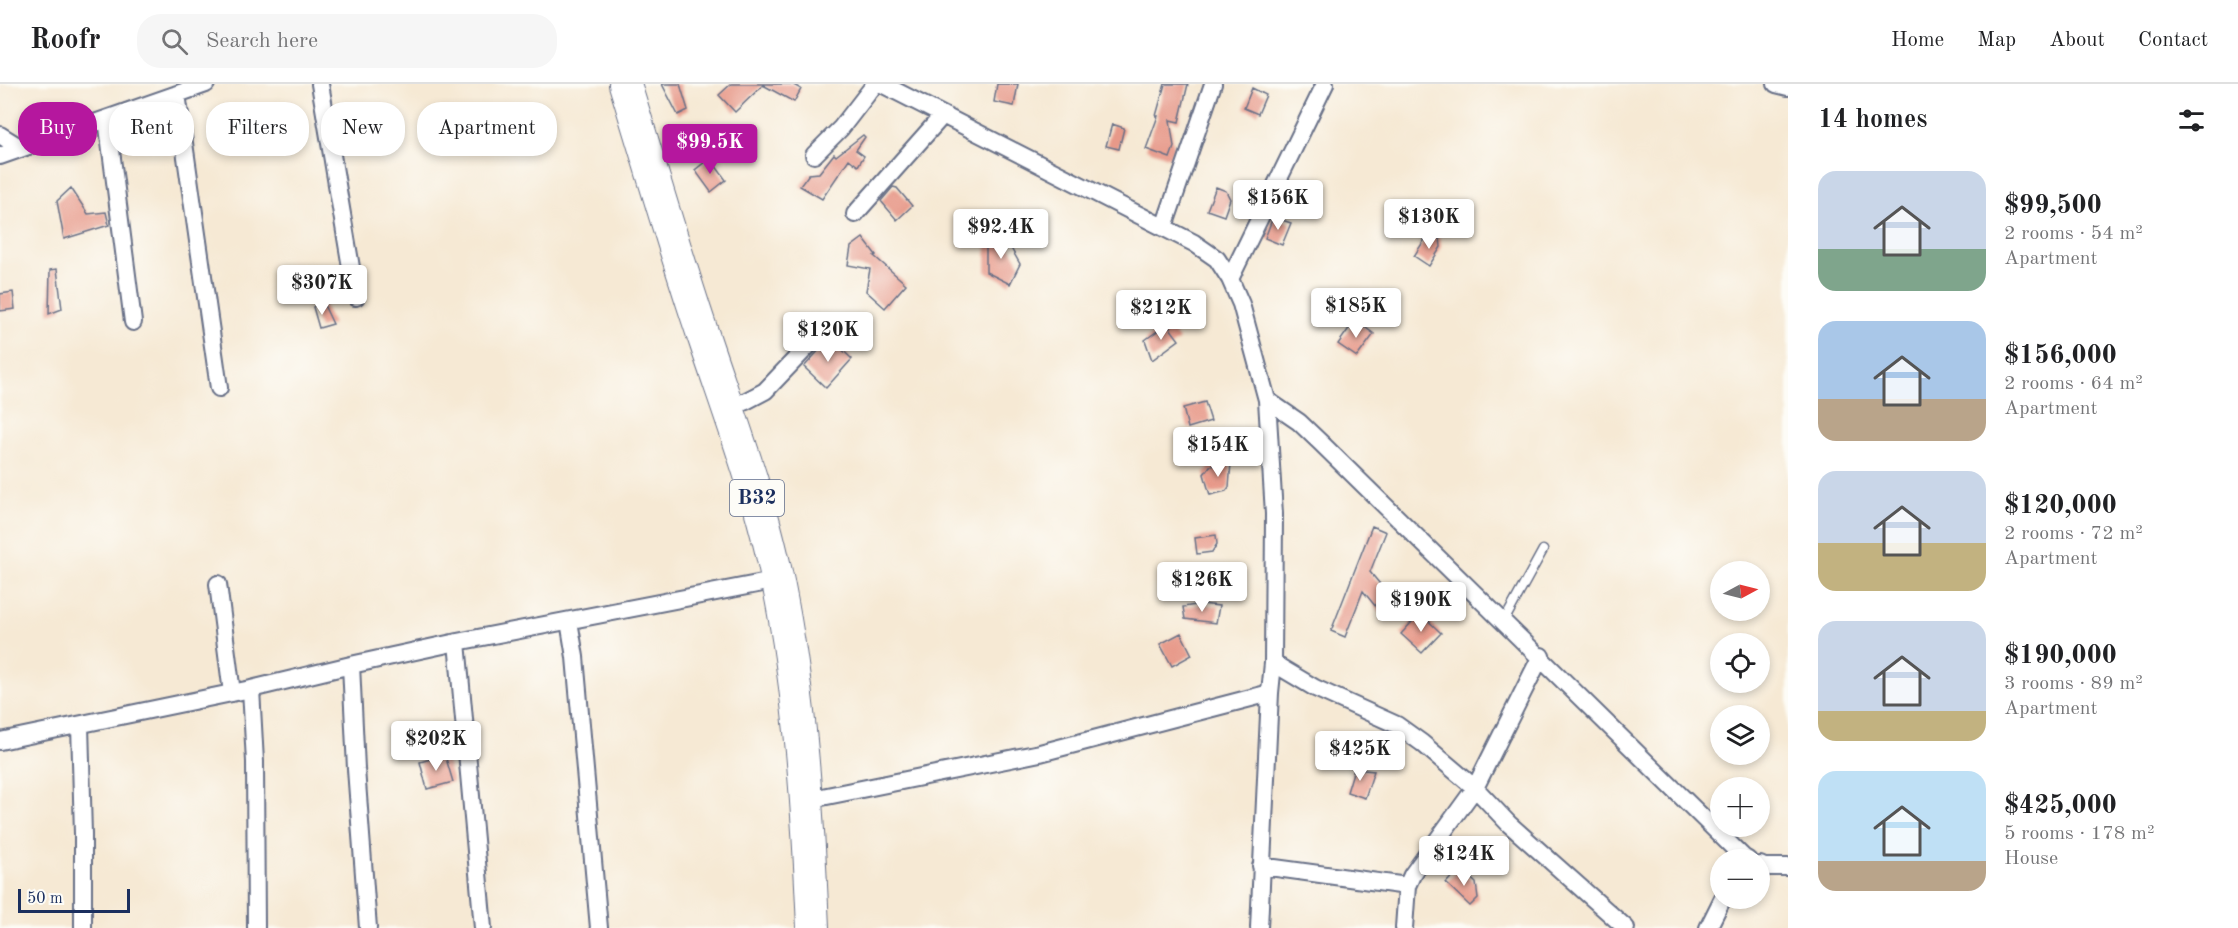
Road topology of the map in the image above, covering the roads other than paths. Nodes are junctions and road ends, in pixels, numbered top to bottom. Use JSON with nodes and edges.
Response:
{"nodes":[{"id":1,"x":206,"y":84,"type":"edge"},
{"id":2,"x":320,"y":84,"type":"edge"},
{"id":3,"x":625,"y":84,"type":"edge"},
{"id":4,"x":875,"y":84,"type":"edge"},
{"id":5,"x":882,"y":84,"type":"edge"},
{"id":6,"x":1213,"y":84,"type":"edge"},
{"id":7,"x":1325,"y":84,"type":"edge"},
{"id":8,"x":1776,"y":84,"type":"edge"},
{"id":9,"x":1788,"y":87,"type":"edge"},
{"id":10,"x":177,"y":94,"type":"junction"},
{"id":11,"x":943,"y":115,"type":"junction"},
{"id":12,"x":107,"y":118,"type":"junction"},
{"id":13,"x":97,"y":121,"type":"edge"},
{"id":14,"x":0,"y":135,"type":"edge"},
{"id":15,"x":18,"y":146,"type":"edge"},
{"id":16,"x":18,"y":149,"type":"edge"},
{"id":17,"x":814,"y":155,"type":"dead end"},
{"id":18,"x":0,"y":156,"type":"edge"},
{"id":19,"x":855,"y":214,"type":"dead end"},
{"id":20,"x":1164,"y":227,"type":"junction"},
{"id":21,"x":1230,"y":279,"type":"junction"},
{"id":22,"x":356,"y":297,"type":"dead end"},
{"id":23,"x":133,"y":322,"type":"dead end"},
{"id":24,"x":826,"y":327,"type":"dead end"},
{"id":25,"x":219,"y":388,"type":"dead end"},
{"id":26,"x":1267,"y":400,"type":"junction"},
{"id":27,"x":728,"y":408,"type":"junction"},
{"id":28,"x":1543,"y":550,"type":"dead end"},
{"id":29,"x":778,"y":580,"type":"junction"},
{"id":30,"x":218,"y":584,"type":"dead end"},
{"id":31,"x":569,"y":621,"type":"junction"},
{"id":32,"x":1504,"y":621,"type":"junction"},
{"id":33,"x":457,"y":642,"type":"junction"},
{"id":34,"x":1541,"y":656,"type":"junction"},
{"id":35,"x":1274,"y":663,"type":"junction"},
{"id":36,"x":351,"y":664,"type":"junction"},
{"id":37,"x":251,"y":689,"type":"junction"},
{"id":38,"x":232,"y":693,"type":"junction"},
{"id":39,"x":1270,"y":693,"type":"junction"},
{"id":40,"x":80,"y":725,"type":"junction"},
{"id":41,"x":0,"y":741,"type":"edge"},
{"id":42,"x":1475,"y":788,"type":"junction"},
{"id":43,"x":807,"y":800,"type":"junction"},
{"id":44,"x":1734,"y":849,"type":"edge"},
{"id":45,"x":1261,"y":866,"type":"junction"},
{"id":46,"x":1770,"y":867,"type":"edge"},
{"id":47,"x":1788,"y":867,"type":"edge"},
{"id":48,"x":1407,"y":886,"type":"junction"},
{"id":49,"x":1718,"y":909,"type":"edge"},
{"id":50,"x":83,"y":928,"type":"edge"},
{"id":51,"x":256,"y":928,"type":"edge"},
{"id":52,"x":368,"y":928,"type":"edge"},
{"id":53,"x":483,"y":928,"type":"edge"},
{"id":54,"x":599,"y":928,"type":"edge"},
{"id":55,"x":813,"y":928,"type":"edge"},
{"id":56,"x":1259,"y":928,"type":"edge"},
{"id":57,"x":1404,"y":928,"type":"edge"},
{"id":58,"x":1626,"y":928,"type":"edge"},
{"id":59,"x":1708,"y":928,"type":"edge"}],
"edges":[{"from":1,"to":10,"type":"street"},
{"from":2,"to":22,"type":"street"},
{"from":3,"to":27,"type":"highway","number":"B32"},
{"from":4,"to":17,"type":"street"},
{"from":5,"to":11,"type":"street"},
{"from":6,"to":20,"type":"street"},
{"from":7,"to":21,"type":"street"},
{"from":8,"to":9,"type":"street"},
{"from":10,"to":12,"type":"street"},
{"from":10,"to":25,"type":"street"},
{"from":11,"to":19,"type":"street"},
{"from":11,"to":20,"type":"street"},
{"from":12,"to":13,"type":"street"},
{"from":12,"to":23,"type":"street"},
{"from":14,"to":15,"type":"street"},
{"from":16,"to":18,"type":"street"},
{"from":20,"to":21,"type":"street"},
{"from":21,"to":26,"type":"street"},
{"from":24,"to":27,"type":"street"},
{"from":26,"to":32,"type":"street"},
{"from":26,"to":35,"type":"street"},
{"from":27,"to":29,"type":"highway","number":"B32"},
{"from":28,"to":32,"type":"lane"},
{"from":29,"to":31,"type":"street"},
{"from":29,"to":43,"type":"highway","number":"B32"},
{"from":30,"to":38,"type":"street"},
{"from":31,"to":33,"type":"street"},
{"from":31,"to":54,"type":"street"},
{"from":32,"to":34,"type":"street"},
{"from":33,"to":36,"type":"street"},
{"from":33,"to":53,"type":"street"},
{"from":34,"to":42,"type":"street"},
{"from":34,"to":44,"type":"street"},
{"from":35,"to":39,"type":"street"},
{"from":35,"to":42,"type":"street"},
{"from":36,"to":37,"type":"street"},
{"from":36,"to":52,"type":"street"},
{"from":37,"to":38,"type":"street"},
{"from":37,"to":51,"type":"street"},
{"from":38,"to":40,"type":"street"},
{"from":39,"to":43,"type":"street"},
{"from":39,"to":45,"type":"street"},
{"from":40,"to":41,"type":"street"},
{"from":40,"to":50,"type":"street"},
{"from":42,"to":48,"type":"street"},
{"from":42,"to":58,"type":"street"},
{"from":43,"to":55,"type":"highway","number":"B32"},
{"from":45,"to":48,"type":"street"},
{"from":45,"to":56,"type":"street"},
{"from":46,"to":47,"type":"street"},
{"from":48,"to":57,"type":"street"},
{"from":49,"to":59,"type":"street"}]}
